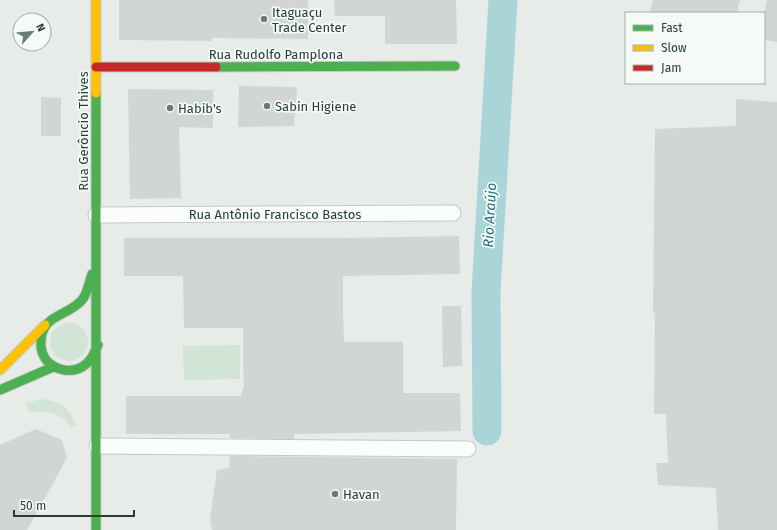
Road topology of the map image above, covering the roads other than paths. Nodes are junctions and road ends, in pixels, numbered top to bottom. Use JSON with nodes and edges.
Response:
{"nodes":[{"id":1,"x":96,"y":0,"type":"edge"},
{"id":2,"x":455,"y":66,"type":"dead end"},
{"id":3,"x":96,"y":67,"type":"junction"},
{"id":4,"x":453,"y":213,"type":"dead end"},
{"id":5,"x":96,"y":216,"type":"junction"},
{"id":6,"x":96,"y":262,"type":"junction"},
{"id":7,"x":60,"y":315,"type":"junction"},
{"id":8,"x":46,"y":324,"type":"junction"},
{"id":9,"x":97,"y":336,"type":"junction"},
{"id":10,"x":98,"y":345,"type":"junction"},
{"id":11,"x":53,"y":366,"type":"junction"},
{"id":12,"x":0,"y":370,"type":"edge"},
{"id":13,"x":72,"y":371,"type":"junction"},
{"id":14,"x":0,"y":390,"type":"edge"},
{"id":15,"x":97,"y":431,"type":"junction"},
{"id":16,"x":97,"y":446,"type":"junction"},
{"id":17,"x":468,"y":449,"type":"dead end"},
{"id":18,"x":96,"y":530,"type":"edge"}],
"edges":[{"from":1,"to":3,"type":"main road","name":"Rua Gerôncio Thives"},
{"from":2,"to":3,"type":"main road","name":"Rua Rudolfo Pamplona"},
{"from":3,"to":5,"type":"main road","name":"Rua Gerôncio Thives"},
{"from":4,"to":5,"type":"street","name":"Rua Antônio Francisco Bastos"},
{"from":5,"to":6,"type":"main road","name":"Rua Gerôncio Thives"},
{"from":6,"to":7,"type":"main road"},
{"from":6,"to":9,"type":"main road","name":"Rua Gerôncio Thives"},
{"from":7,"to":8,"type":"main road"},
{"from":7,"to":9,"type":"main road"},
{"from":8,"to":11,"type":"main road"},
{"from":8,"to":12,"type":"main road"},
{"from":9,"to":10,"type":"main road"},
{"from":10,"to":13,"type":"main road"},
{"from":10,"to":15,"type":"main road"},
{"from":11,"to":13,"type":"main road"},
{"from":11,"to":14,"type":"main road"},
{"from":13,"to":15,"type":"main road"},
{"from":15,"to":16,"type":"main road"},
{"from":16,"to":17,"type":"street"},
{"from":16,"to":18,"type":"main road"}]}
